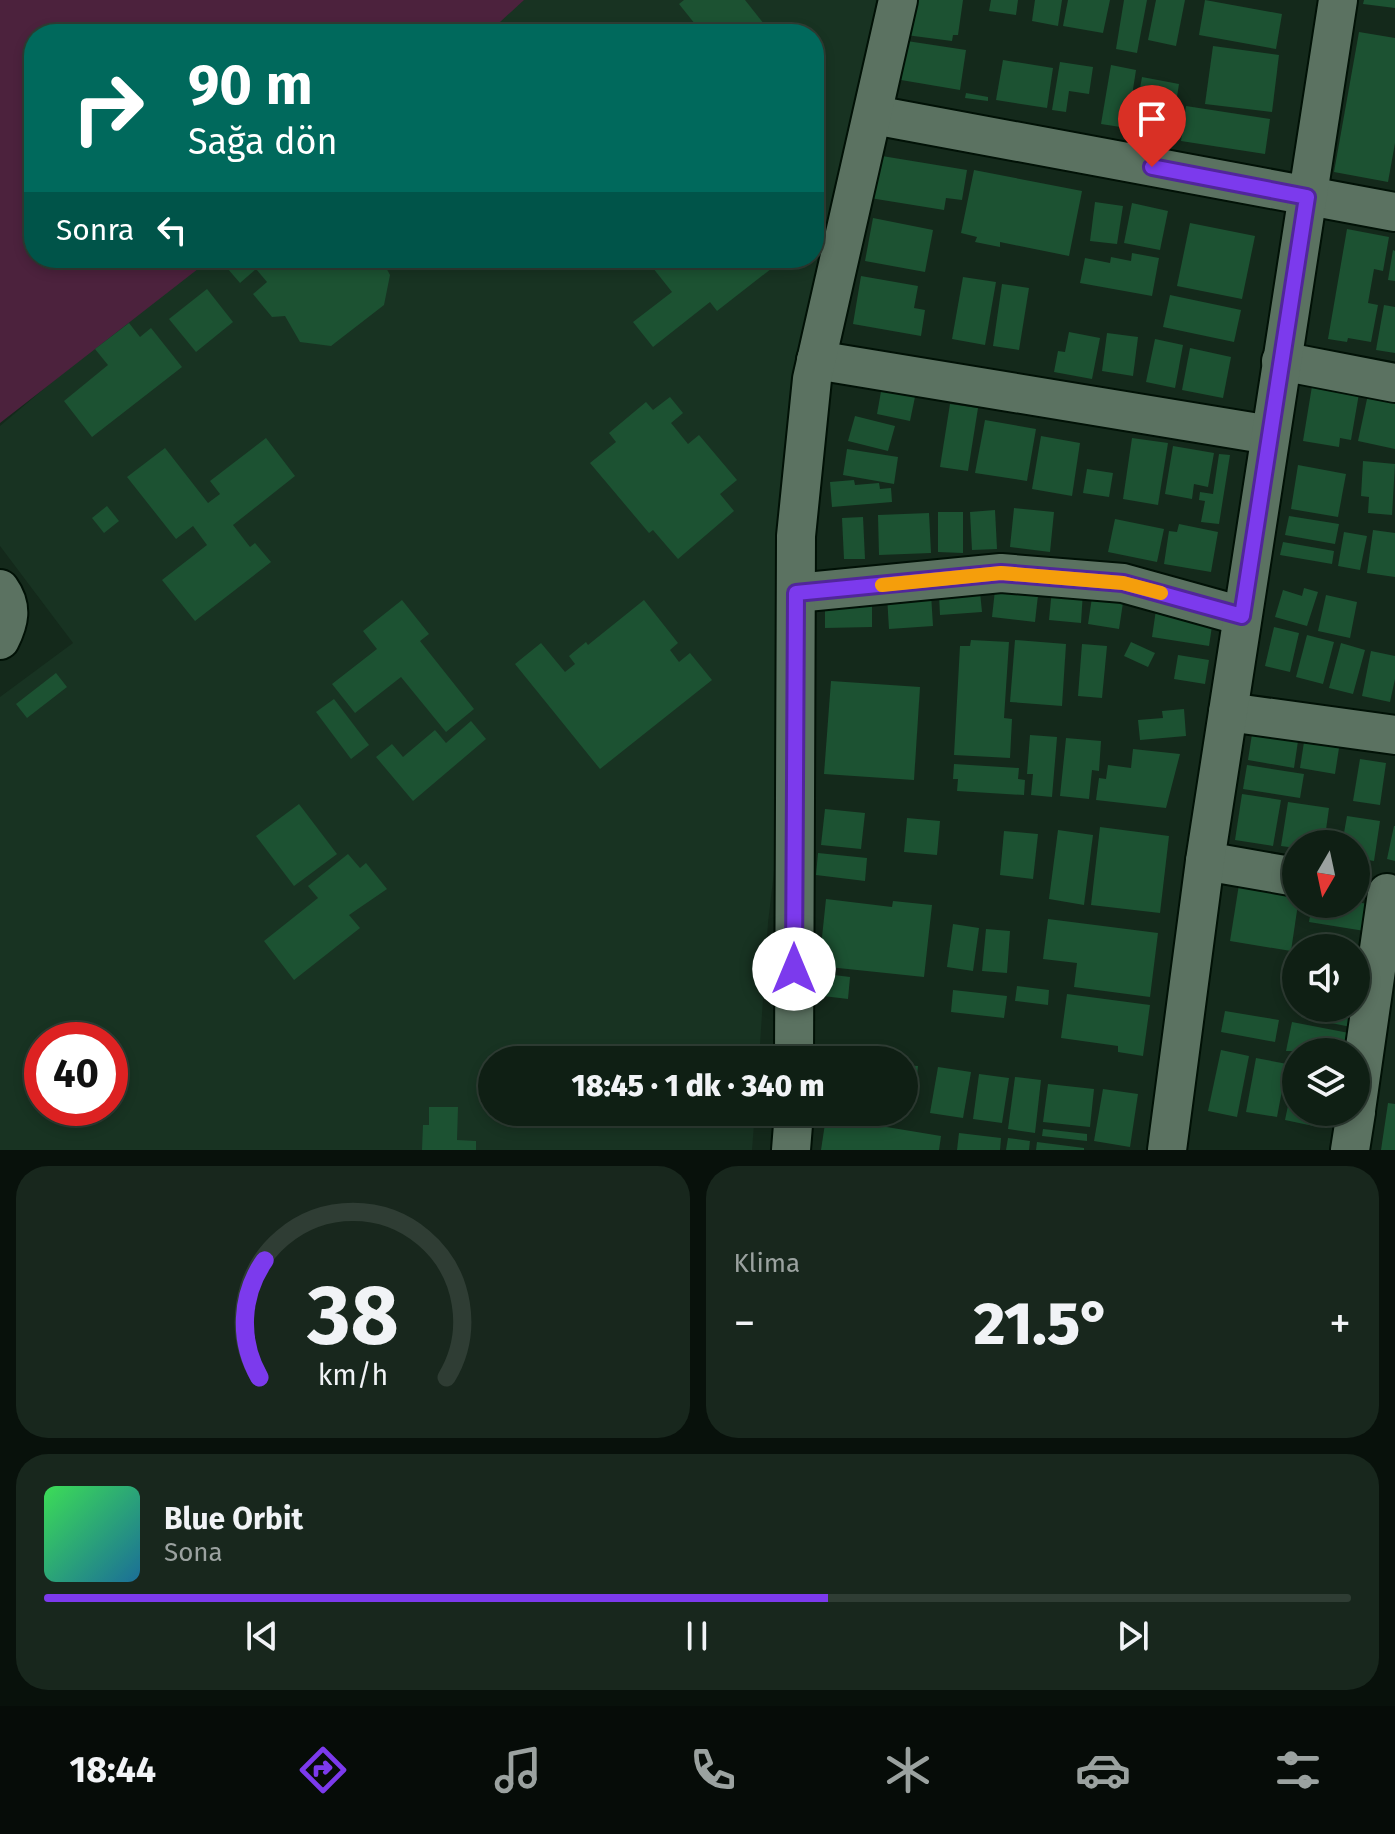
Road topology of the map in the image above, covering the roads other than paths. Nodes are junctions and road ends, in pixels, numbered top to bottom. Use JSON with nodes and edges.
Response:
{"nodes":[{"id":1,"x":898,"y":0,"type":"edge"},
{"id":2,"x":1338,"y":0,"type":"edge"},
{"id":3,"x":874,"y":115,"type":"junction"},
{"id":4,"x":1307,"y":197,"type":"junction"},
{"id":5,"x":1395,"y":212,"type":"edge"},
{"id":6,"x":816,"y":360,"type":"junction"},
{"id":7,"x":1281,"y":361,"type":"junction"},
{"id":8,"x":1395,"y":383,"type":"edge"},
{"id":9,"x":1270,"y":435,"type":"junction"},
{"id":10,"x":0,"y":589,"type":"edge"},
{"id":11,"x":796,"y":593,"type":"junction"},
{"id":12,"x":1242,"y":616,"type":"junction"},
{"id":13,"x":0,"y":640,"type":"edge"},
{"id":14,"x":1228,"y":712,"type":"junction"},
{"id":15,"x":1395,"y":735,"type":"edge"},
{"id":16,"x":1205,"y":861,"type":"junction"},
{"id":17,"x":1282,"y":875,"type":"edge"},
{"id":18,"x":1379,"y":892,"type":"edge"},
{"id":19,"x":1364,"y":1038,"type":"edge"},
{"id":20,"x":794,"y":1046,"type":"edge"},
{"id":21,"x":793,"y":1126,"type":"edge"},
{"id":22,"x":1354,"y":1126,"type":"edge"},
{"id":23,"x":791,"y":1150,"type":"edge"},
{"id":24,"x":1167,"y":1150,"type":"edge"},
{"id":25,"x":1350,"y":1150,"type":"edge"}],
"edges":[{"from":1,"to":3,"type":"street"},
{"from":2,"to":4,"type":"street"},
{"from":3,"to":4,"type":"street"},
{"from":3,"to":6,"type":"street"},
{"from":4,"to":5,"type":"street"},
{"from":4,"to":7,"type":"street"},
{"from":6,"to":9,"type":"street"},
{"from":6,"to":11,"type":"street"},
{"from":7,"to":8,"type":"street"},
{"from":7,"to":9,"type":"street"},
{"from":9,"to":12,"type":"street"},
{"from":10,"to":13,"type":"street"},
{"from":11,"to":12,"type":"street"},
{"from":11,"to":20,"type":"street"},
{"from":12,"to":14,"type":"street"},
{"from":14,"to":15,"type":"street"},
{"from":14,"to":16,"type":"street"},
{"from":16,"to":17,"type":"street"},
{"from":16,"to":24,"type":"street"},
{"from":18,"to":19,"type":"street"},
{"from":21,"to":23,"type":"street"},
{"from":22,"to":25,"type":"street"}]}
